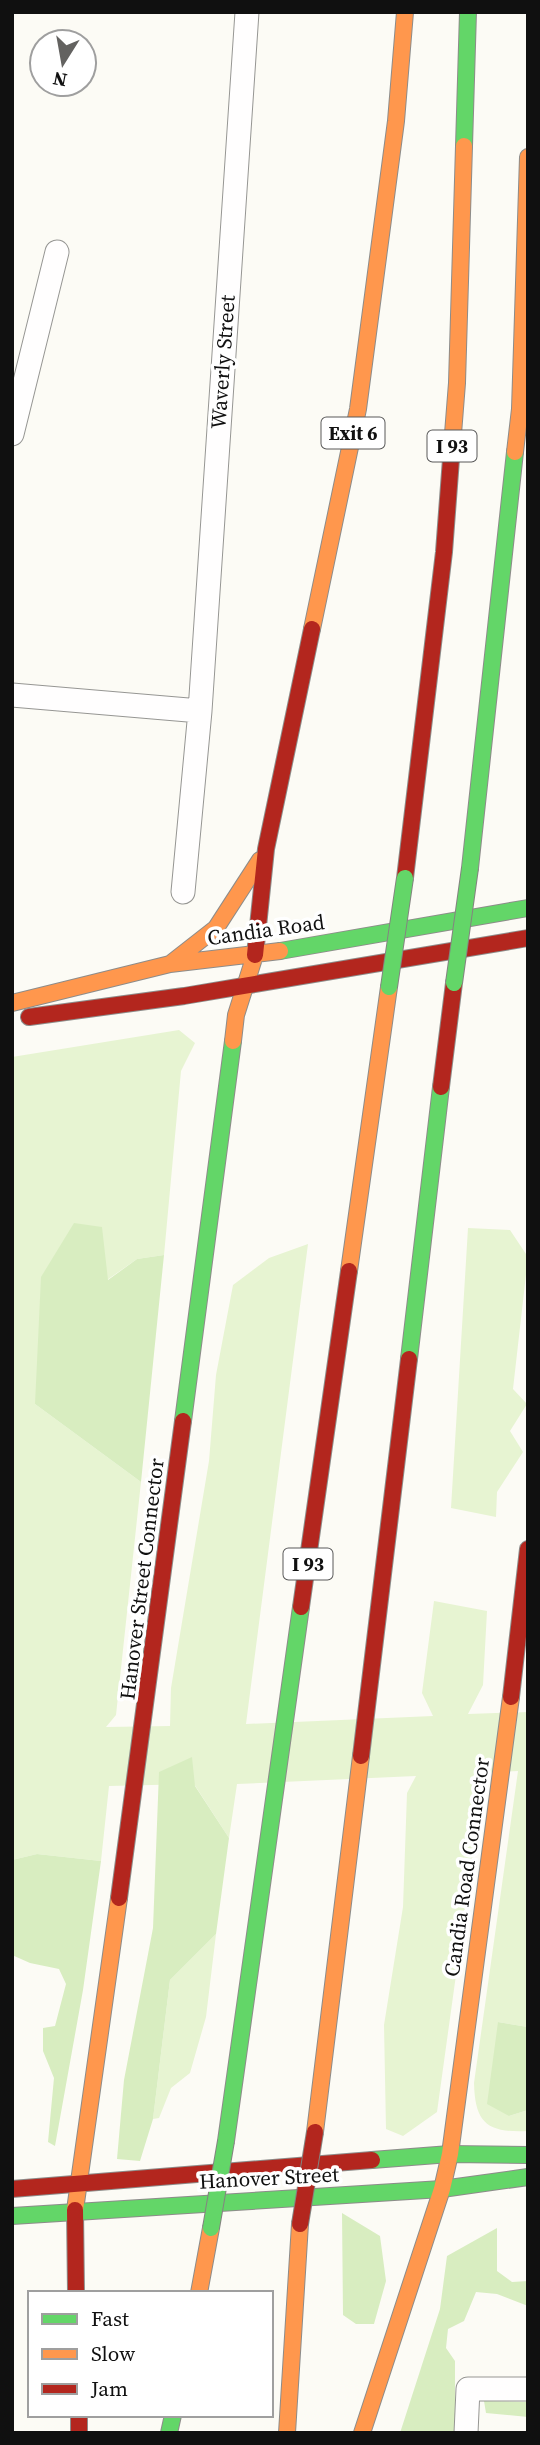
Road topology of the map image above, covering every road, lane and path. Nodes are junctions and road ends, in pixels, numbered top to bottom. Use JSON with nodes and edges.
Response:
{"nodes":[{"id":1,"x":247,"y":12,"type":"edge"},
{"id":2,"x":405,"y":12,"type":"edge"},
{"id":3,"x":468,"y":12,"type":"edge"},
{"id":4,"x":528,"y":158,"type":"edge"},
{"id":5,"x":57,"y":252,"type":"dead end"},
{"id":6,"x":12,"y":434,"type":"edge"},
{"id":7,"x":12,"y":695,"type":"edge"},
{"id":8,"x":200,"y":711,"type":"junction"},
{"id":9,"x":266,"y":849,"type":"junction"},
{"id":10,"x":183,"y":892,"type":"dead end"},
{"id":11,"x":528,"y":908,"type":"edge"},
{"id":12,"x":528,"y":938,"type":"edge"},
{"id":13,"x":255,"y":955,"type":"junction"},
{"id":14,"x":170,"y":964,"type":"junction"},
{"id":15,"x":243,"y":986,"type":"junction"},
{"id":16,"x":12,"y":1003,"type":"edge"},
{"id":17,"x":12,"y":1018,"type":"edge"},
{"id":18,"x":528,"y":1549,"type":"edge"},
{"id":19,"x":450,"y":2154,"type":"junction"},
{"id":20,"x":528,"y":2155,"type":"edge"},
{"id":21,"x":528,"y":2176,"type":"edge"},
{"id":22,"x":79,"y":2181,"type":"junction"},
{"id":23,"x":12,"y":2189,"type":"edge"},
{"id":24,"x":442,"y":2189,"type":"junction"},
{"id":25,"x":75,"y":2210,"type":"junction"},
{"id":26,"x":12,"y":2216,"type":"edge"},
{"id":27,"x":300,"y":2224,"type":"junction"},
{"id":28,"x":76,"y":2291,"type":"edge"},
{"id":29,"x":199,"y":2291,"type":"edge"},
{"id":30,"x":277,"y":2332,"type":"dead end"},
{"id":31,"x":528,"y":2389,"type":"edge"},
{"id":32,"x":287,"y":2433,"type":"edge"},
{"id":33,"x":362,"y":2433,"type":"edge"},
{"id":34,"x":466,"y":2433,"type":"edge"}],
"edges":[{"from":1,"to":8,"type":"street","name":"Waverly Street"},
{"from":2,"to":9,"type":"main road","number":"Exit 6"},
{"from":3,"to":29,"type":"main road","number":"I 93","bridge":true},
{"from":4,"to":27,"type":"main road","bridge":true},
{"from":5,"to":6,"type":"street"},
{"from":7,"to":8,"type":"street"},
{"from":8,"to":10,"type":"street","name":"Waverly Street"},
{"from":9,"to":13,"type":"main road","name":"Hanover Street Connector"},
{"from":9,"to":14,"type":"main road"},
{"from":11,"to":13,"type":"main road","name":"Candia Road"},
{"from":12,"to":15,"type":"main road"},
{"from":13,"to":14,"type":"main road","name":"Candia Road"},
{"from":13,"to":15,"type":"main road","name":"Hanover Street Connector"},
{"from":14,"to":16,"type":"main road","name":"Candia Road"},
{"from":15,"to":17,"type":"main road"},
{"from":15,"to":22,"type":"main road","name":"Hanover Street Connector"},
{"from":18,"to":19,"type":"main road","name":"Candia Road Connector"},
{"from":19,"to":20,"type":"main road","name":"Hanover Street"},
{"from":19,"to":22,"type":"main road","name":"Hanover Street"},
{"from":19,"to":24,"type":"main road","name":"Candia Road Connector"},
{"from":21,"to":24,"type":"main road","name":"Hanover Street"},
{"from":22,"to":23,"type":"main road","name":"Hanover Street"},
{"from":22,"to":25,"type":"main road","name":"Hanover Street Connector"},
{"from":24,"to":25,"type":"main road","name":"Hanover Street"},
{"from":24,"to":33,"type":"main road","name":"Candia Road Connector"},
{"from":25,"to":26,"type":"main road","name":"Hanover Street"},
{"from":25,"to":28,"type":"main road","name":"Hanover Street Connector"},
{"from":27,"to":30,"type":"main road"},
{"from":27,"to":32,"type":"main road"},
{"from":31,"to":34,"type":"street"}]}
